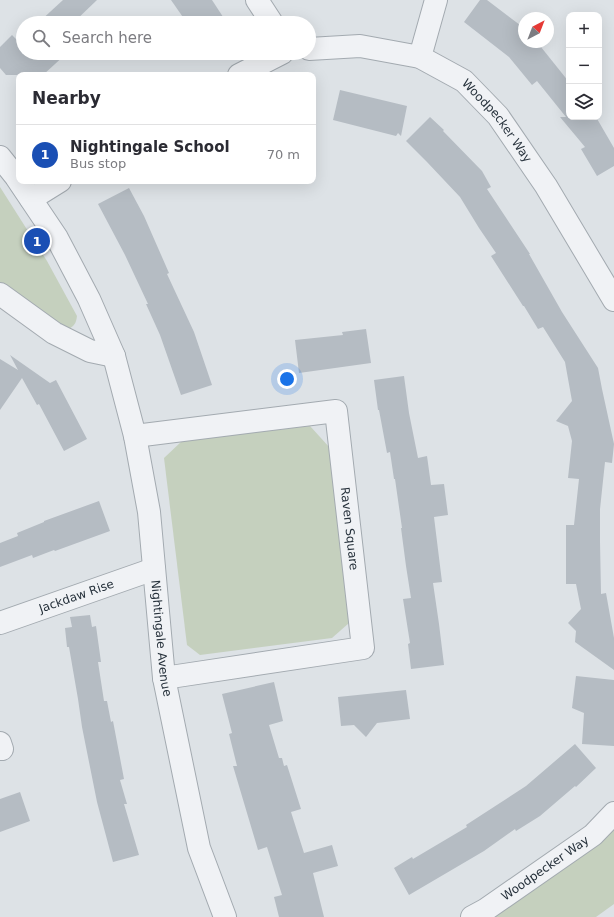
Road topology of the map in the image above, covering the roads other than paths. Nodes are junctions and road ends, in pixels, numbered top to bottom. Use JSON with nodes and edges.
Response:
{"nodes":[{"id":1,"x":257,"y":0,"type":"edge"},
{"id":2,"x":436,"y":0,"type":"edge"},
{"id":3,"x":267,"y":16,"type":"edge"},
{"id":4,"x":316,"y":48,"type":"edge"},
{"id":5,"x":420,"y":57,"type":"junction"},
{"id":6,"x":268,"y":60,"type":"edge"},
{"id":7,"x":245,"y":72,"type":"edge"},
{"id":8,"x":0,"y":157,"type":"edge"},
{"id":9,"x":16,"y":177,"type":"edge"},
{"id":10,"x":21,"y":184,"type":"edge"},
{"id":11,"x":55,"y":184,"type":"edge"},
{"id":12,"x":31,"y":199,"type":"junction"},
{"id":13,"x":0,"y":294,"type":"edge"},
{"id":14,"x":614,"y":300,"type":"edge"},
{"id":15,"x":114,"y":356,"type":"junction"},
{"id":16,"x":135,"y":436,"type":"junction"},
{"id":17,"x":154,"y":569,"type":"junction"},
{"id":18,"x":0,"y":623,"type":"edge"},
{"id":19,"x":164,"y":678,"type":"junction"},
{"id":20,"x":0,"y":743,"type":"edge"},
{"id":21,"x":0,"y":750,"type":"edge"},
{"id":22,"x":614,"y":813,"type":"edge"},
{"id":23,"x":224,"y":917,"type":"edge"},
{"id":24,"x":472,"y":917,"type":"edge"}],
"edges":[{"from":1,"to":3,"type":"street"},
{"from":2,"to":5,"type":"street"},
{"from":4,"to":5,"type":"street","name":"Woodpecker Way"},
{"from":5,"to":14,"type":"street","name":"Woodpecker Way"},
{"from":6,"to":7,"type":"street"},
{"from":8,"to":9,"type":"street","name":"Nightingale Avenue"},
{"from":10,"to":12,"type":"street","name":"Nightingale Avenue"},
{"from":11,"to":12,"type":"street"},
{"from":12,"to":15,"type":"street","name":"Nightingale Avenue"},
{"from":13,"to":15,"type":"street"},
{"from":15,"to":16,"type":"street","name":"Nightingale Avenue"},
{"from":16,"to":17,"type":"street","name":"Nightingale Avenue"},
{"from":16,"to":19,"type":"street","name":"Raven Square"},
{"from":17,"to":18,"type":"street","name":"Jackdaw Rise"},
{"from":17,"to":19,"type":"street","name":"Nightingale Avenue"},
{"from":19,"to":23,"type":"street","name":"Nightingale Avenue"},
{"from":20,"to":21,"type":"street"},
{"from":22,"to":24,"type":"street","name":"Woodpecker Way"}]}
